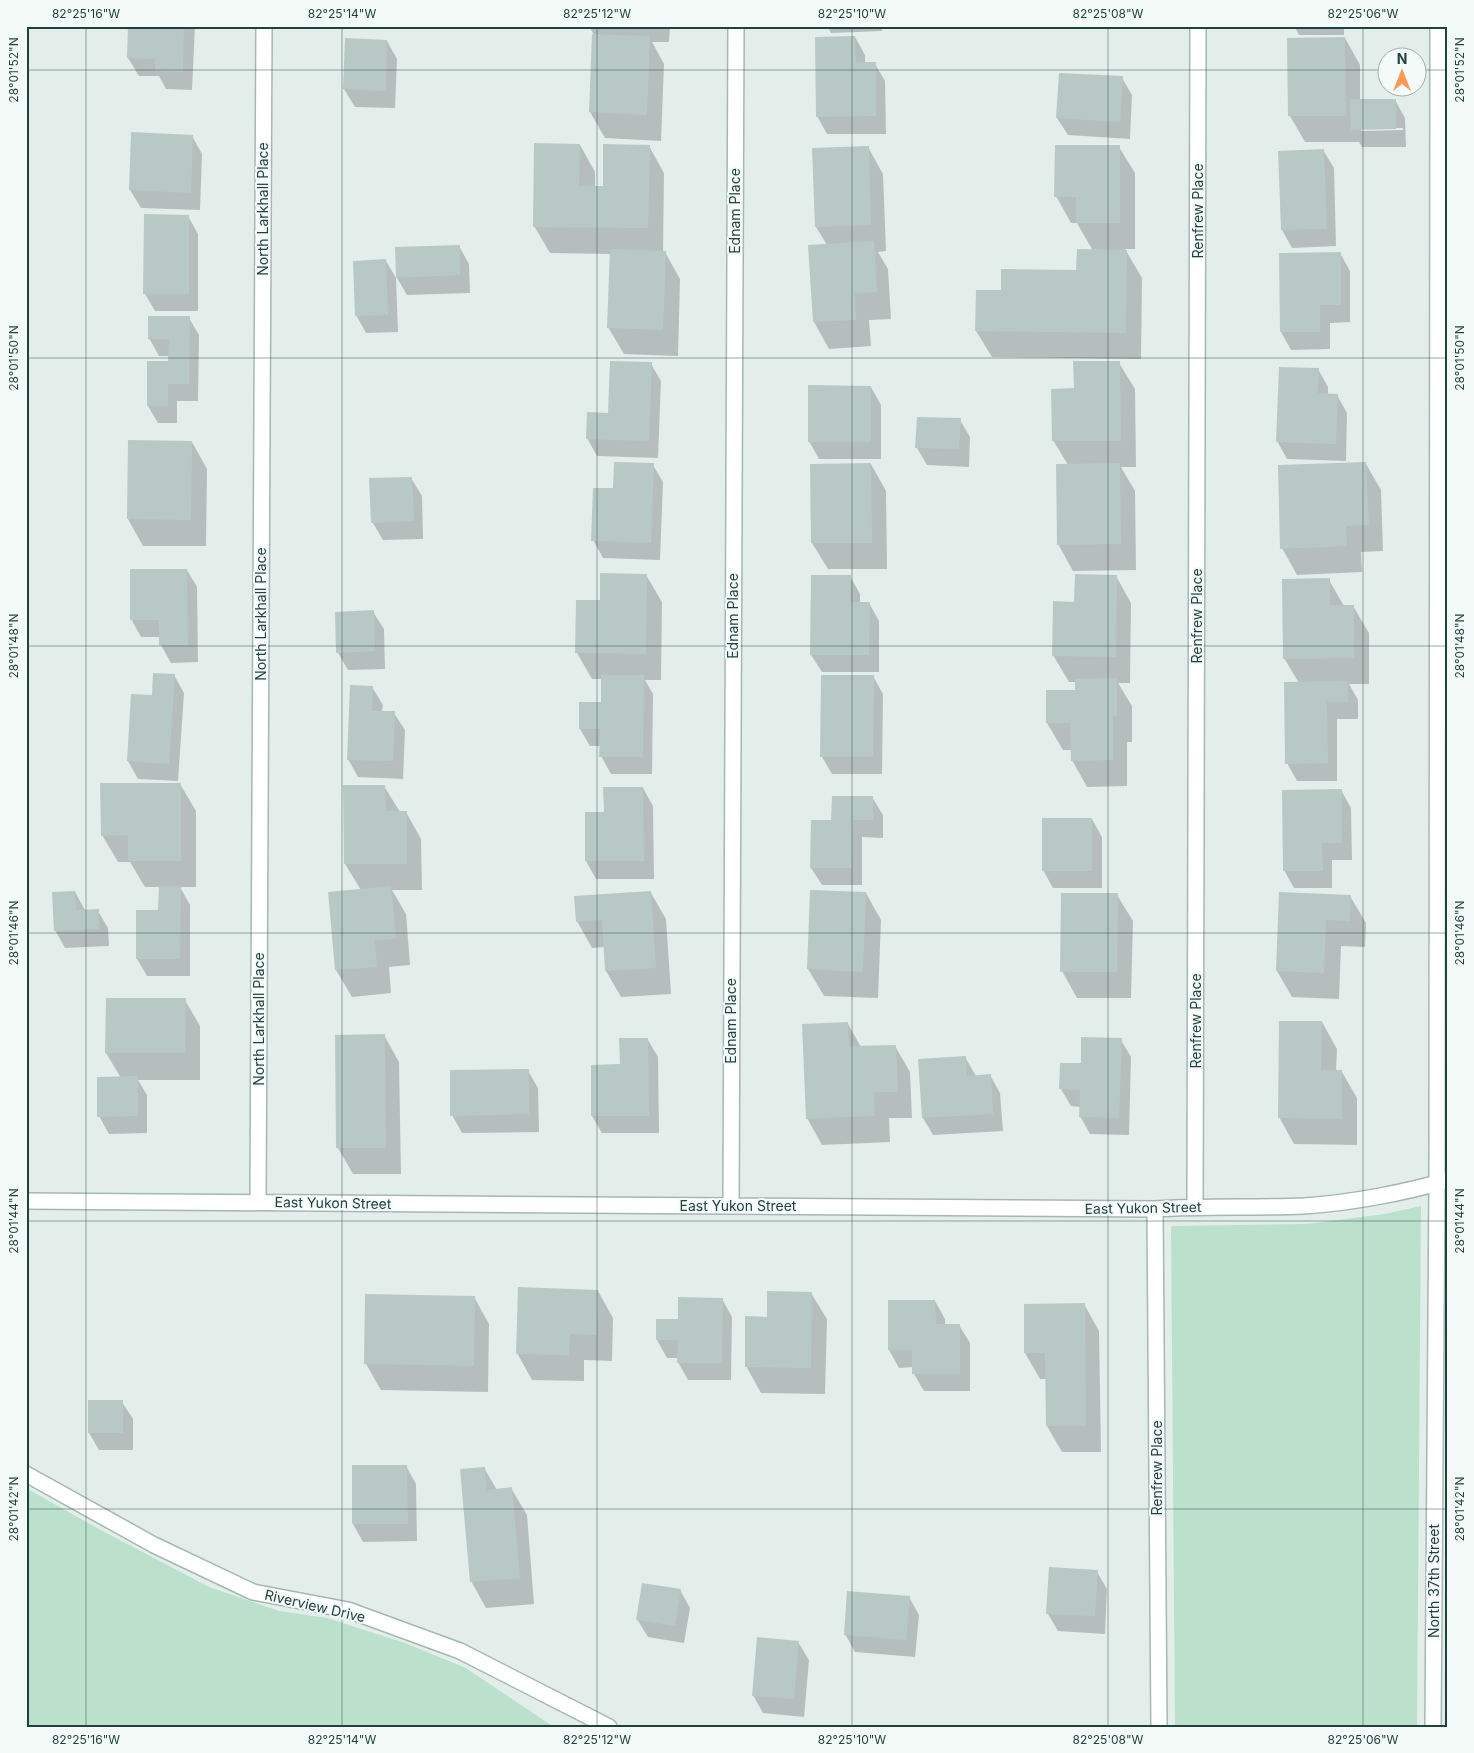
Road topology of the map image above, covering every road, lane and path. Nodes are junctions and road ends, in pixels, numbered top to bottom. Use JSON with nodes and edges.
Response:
{"nodes":[{"id":1,"x":264,"y":26,"type":"edge"},
{"id":2,"x":736,"y":26,"type":"edge"},
{"id":3,"x":1198,"y":26,"type":"edge"},
{"id":4,"x":1438,"y":26,"type":"edge"},
{"id":5,"x":1443,"y":430,"type":"edge"},
{"id":6,"x":1442,"y":1182,"type":"edge"},
{"id":7,"x":26,"y":1201,"type":"edge"},
{"id":8,"x":258,"y":1202,"type":"junction"},
{"id":9,"x":731,"y":1206,"type":"junction"},
{"id":10,"x":1195,"y":1207,"type":"junction"},
{"id":11,"x":1155,"y":1209,"type":"junction"},
{"id":12,"x":26,"y":1474,"type":"edge"},
{"id":13,"x":609,"y":1727,"type":"edge"},
{"id":14,"x":1159,"y":1727,"type":"edge"},
{"id":15,"x":1433,"y":1727,"type":"edge"}],
"edges":[{"from":1,"to":8,"type":"street","name":"North Larkhall Place"},
{"from":2,"to":9,"type":"street","name":"Ednam Place"},
{"from":3,"to":10,"type":"street","name":"Renfrew Place"},
{"from":4,"to":5,"type":"street","name":"North 37th Street"},
{"from":5,"to":6,"type":"street","name":"North 37th Street"},
{"from":6,"to":10,"type":"street","name":"East Yukon Street"},
{"from":6,"to":15,"type":"street","name":"North 37th Street"},
{"from":7,"to":8,"type":"street","name":"East Yukon Street"},
{"from":8,"to":9,"type":"street","name":"East Yukon Street"},
{"from":9,"to":11,"type":"street","name":"East Yukon Street"},
{"from":10,"to":11,"type":"street","name":"East Yukon Street"},
{"from":11,"to":14,"type":"street","name":"Renfrew Place"},
{"from":12,"to":13,"type":"street","name":"Riverview Drive"}]}
